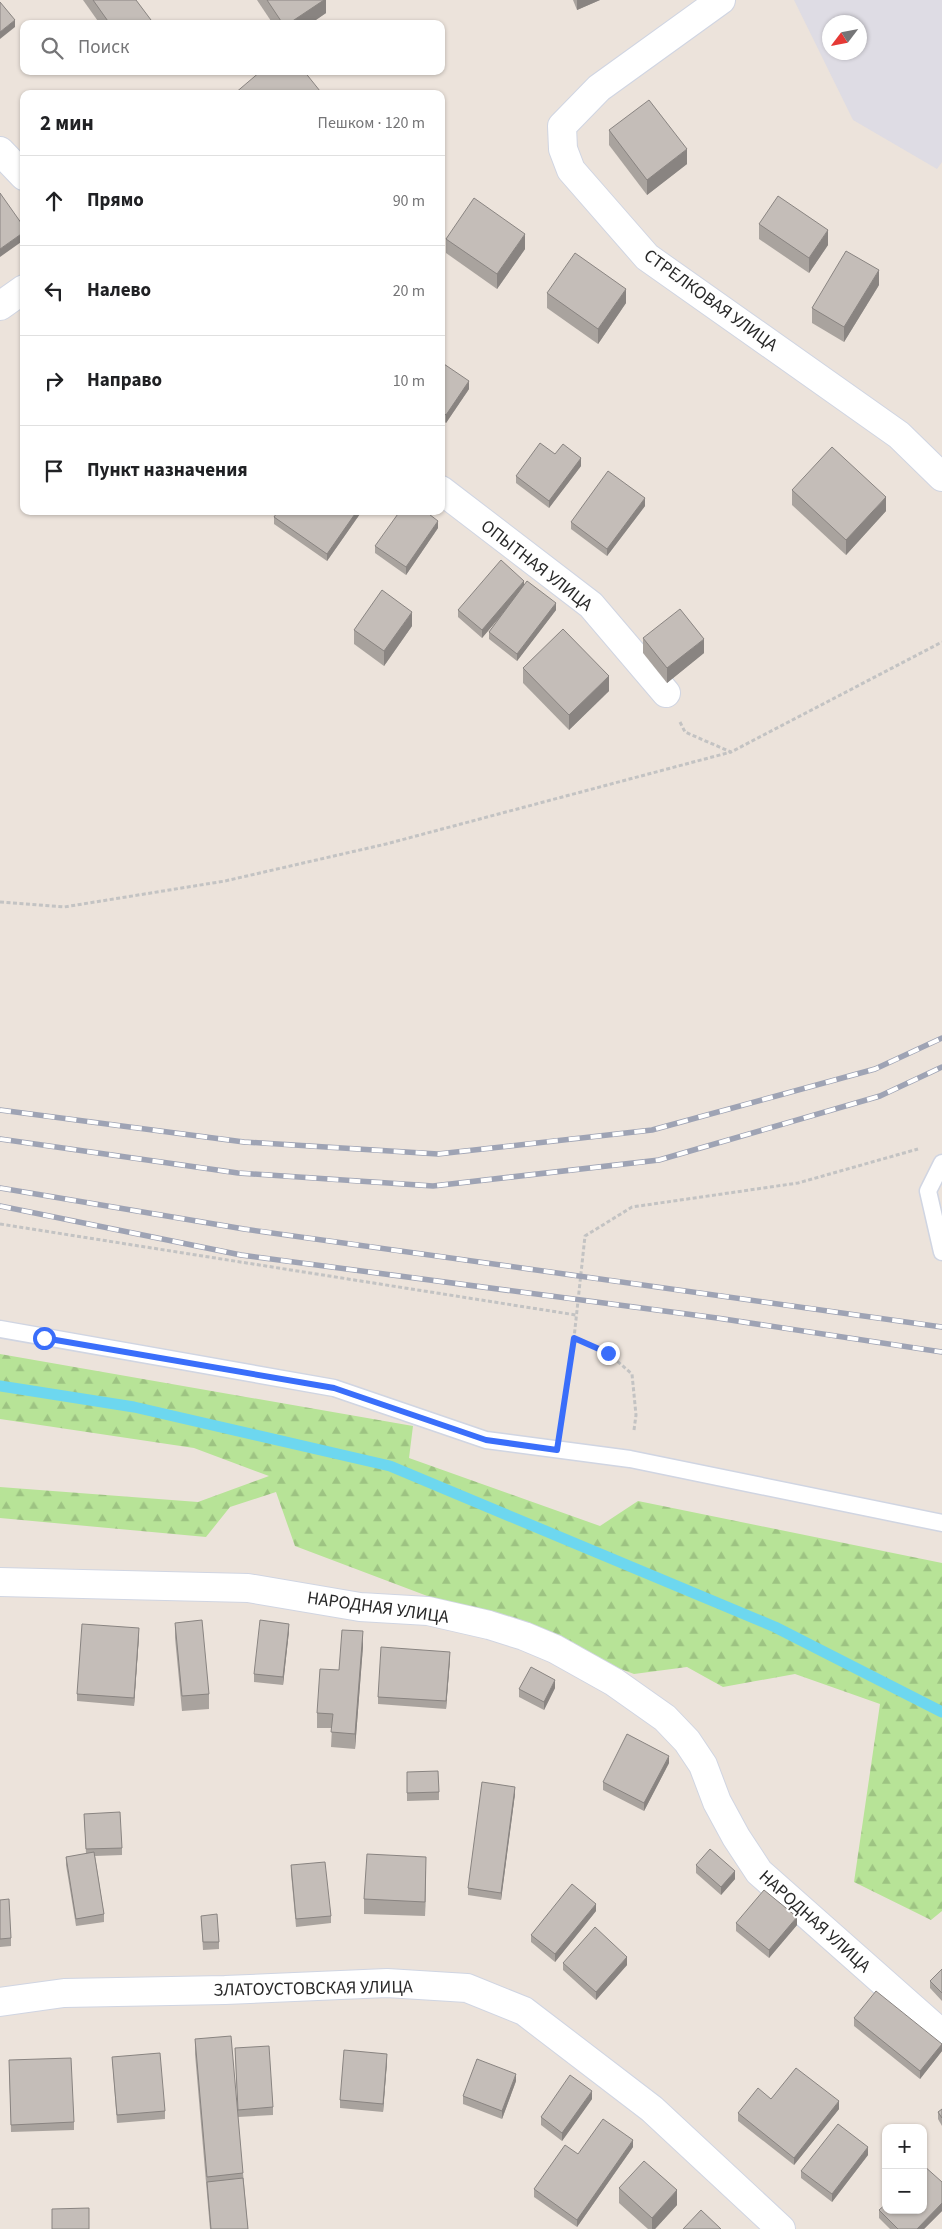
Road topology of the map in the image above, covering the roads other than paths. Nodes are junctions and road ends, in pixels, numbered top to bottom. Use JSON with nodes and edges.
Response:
{"nodes":[{"id":1,"x":722,"y":0,"type":"edge"},
{"id":2,"x":0,"y":151,"type":"edge"},
{"id":3,"x":20,"y":172,"type":"edge"},
{"id":4,"x":20,"y":292,"type":"edge"},
{"id":5,"x":0,"y":306,"type":"edge"},
{"id":6,"x":942,"y":477,"type":"edge"},
{"id":7,"x":445,"y":493,"type":"edge"},
{"id":8,"x":666,"y":694,"type":"road end"},
{"id":9,"x":942,"y":1163,"type":"edge"},
{"id":10,"x":942,"y":1252,"type":"edge"},
{"id":11,"x":0,"y":1329,"type":"edge"},
{"id":12,"x":942,"y":1523,"type":"edge"},
{"id":13,"x":0,"y":1582,"type":"edge"},
{"id":14,"x":0,"y":2002,"type":"edge"},
{"id":15,"x":942,"y":2034,"type":"edge"},
{"id":16,"x":781,"y":2229,"type":"edge"}],
"edges":[{"from":1,"to":6,"type":"street","name":"СТРЕЛКОВАЯ УЛИЦА"},
{"from":2,"to":3,"type":"street"},
{"from":4,"to":5,"type":"street"},
{"from":7,"to":8,"type":"street","name":"ОПЫТНАЯ УЛИЦА"},
{"from":9,"to":10,"type":"lane"},
{"from":11,"to":12,"type":"lane"},
{"from":13,"to":15,"type":"street","name":"НАРОДНАЯ УЛИЦА"},
{"from":14,"to":16,"type":"street","name":"ЗЛАТОУСТОВСКАЯ УЛИЦА"}]}
